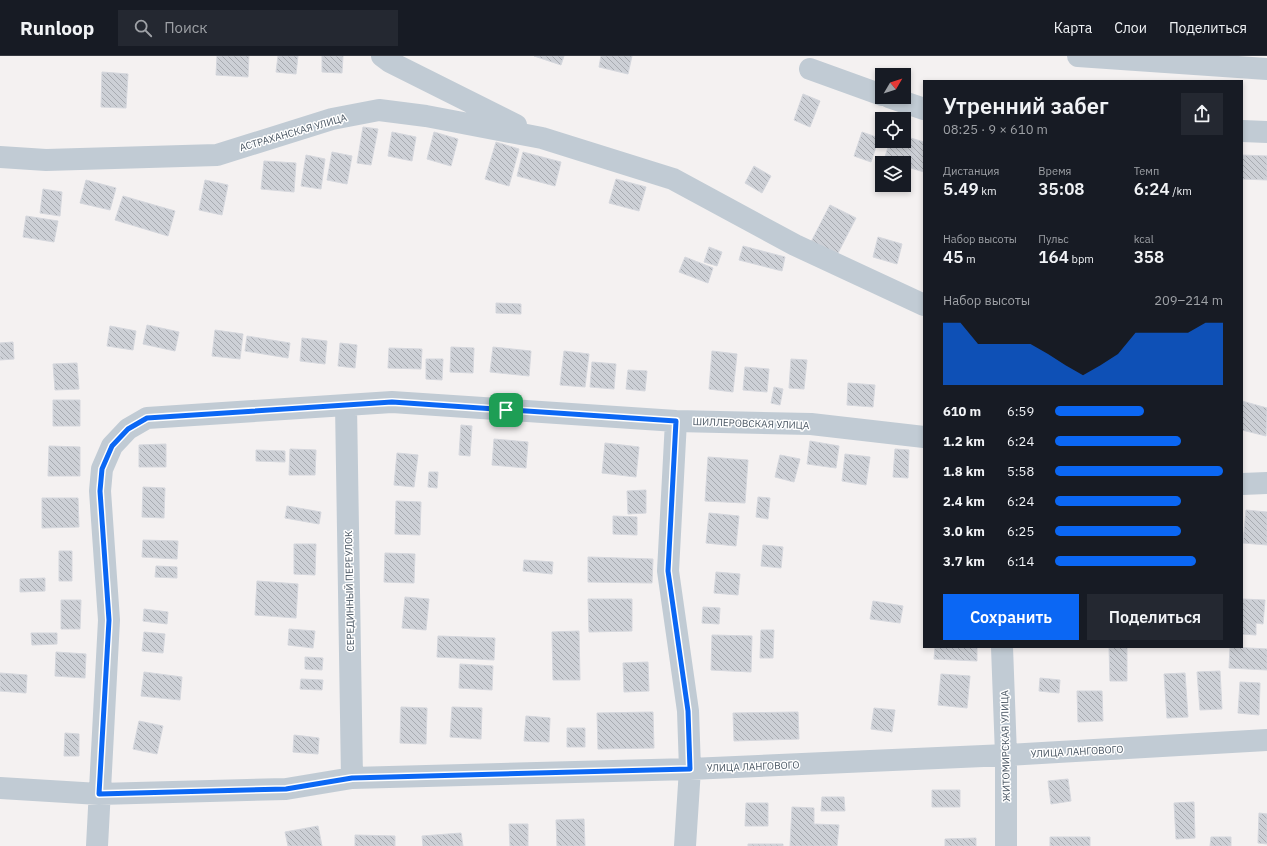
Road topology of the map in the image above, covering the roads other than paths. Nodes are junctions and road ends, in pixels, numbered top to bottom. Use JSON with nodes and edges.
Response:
{"nodes":[{"id":1,"x":382,"y":56,"type":"edge"},
{"id":2,"x":1087,"y":57,"type":"edge"},
{"id":3,"x":1267,"y":68,"type":"edge"},
{"id":4,"x":810,"y":69,"type":"dead end"},
{"id":5,"x":875,"y":92,"type":"edge"},
{"id":6,"x":909,"y":104,"type":"edge"},
{"id":7,"x":923,"y":109,"type":"edge"},
{"id":8,"x":1243,"y":131,"type":"edge"},
{"id":9,"x":1267,"y":132,"type":"edge"},
{"id":10,"x":542,"y":138,"type":"junction"},
{"id":11,"x":0,"y":157,"type":"edge"},
{"id":12,"x":923,"y":305,"type":"edge"},
{"id":13,"x":346,"y":405,"type":"junction"},
{"id":14,"x":676,"y":421,"type":"junction"},
{"id":15,"x":923,"y":438,"type":"edge"},
{"id":16,"x":1243,"y":471,"type":"edge"},
{"id":17,"x":1257,"y":484,"type":"edge"},
{"id":18,"x":1002,"y":648,"type":"edge"},
{"id":19,"x":1267,"y":740,"type":"edge"},
{"id":20,"x":1006,"y":755,"type":"junction"},
{"id":21,"x":690,"y":769,"type":"junction"},
{"id":22,"x":352,"y":778,"type":"junction"},
{"id":23,"x":0,"y":788,"type":"edge"},
{"id":24,"x":99,"y":794,"type":"junction"},
{"id":25,"x":97,"y":846,"type":"edge"},
{"id":26,"x":685,"y":846,"type":"edge"},
{"id":27,"x":1006,"y":846,"type":"edge"}],
"edges":[{"from":1,"to":10,"type":"street"},
{"from":2,"to":3,"type":"street"},
{"from":4,"to":5,"type":"street"},
{"from":6,"to":7,"type":"street"},
{"from":8,"to":9,"type":"street"},
{"from":10,"to":11,"type":"street","name":"АСТРАХАНСКАЯ УЛИЦА"},
{"from":10,"to":12,"type":"street","name":"АСТРАХАНСКАЯ УЛИЦА"},
{"from":13,"to":14,"type":"street","name":"ШИЛЛЕРОВСКАЯ УЛИЦА"},
{"from":13,"to":22,"type":"street","name":"СЕРЕДИННЫЙ ПЕРЕУЛОК"},
{"from":13,"to":24,"type":"street","name":"ШИЛЛЕРОВСКАЯ УЛИЦА"},
{"from":14,"to":15,"type":"street","name":"ШИЛЛЕРОВСКАЯ УЛИЦА"},
{"from":14,"to":21,"type":"street"},
{"from":16,"to":17,"type":"street"},
{"from":18,"to":20,"type":"street","name":"ЖИТОМИРСКАЯ УЛИЦА"},
{"from":19,"to":20,"type":"street","name":"УЛИЦА ЛАНГОВОГО"},
{"from":20,"to":21,"type":"street","name":"УЛИЦА ЛАНГОВОГО"},
{"from":20,"to":27,"type":"street","name":"ЖИТОМИРСКАЯ УЛИЦА"},
{"from":21,"to":22,"type":"street","name":"УЛИЦА ЛАНГОВОГО"},
{"from":21,"to":26,"type":"street"},
{"from":22,"to":24,"type":"street","name":"УЛИЦА ЛАНГОВОГО"},
{"from":23,"to":24,"type":"street","name":"УЛИЦА ЛАНГОВОГО"},
{"from":24,"to":25,"type":"street"}]}
